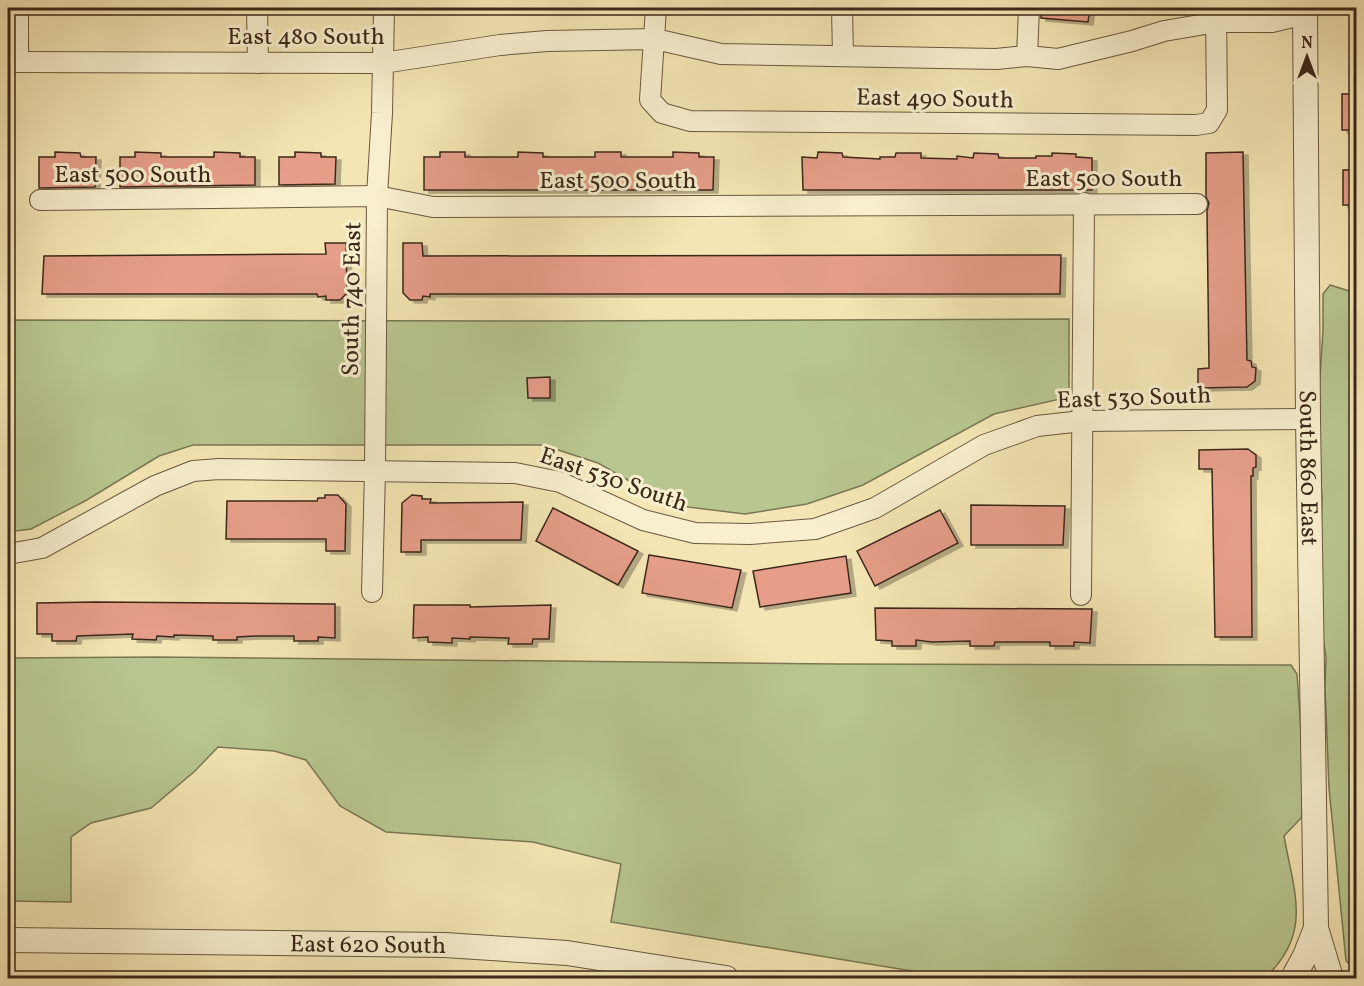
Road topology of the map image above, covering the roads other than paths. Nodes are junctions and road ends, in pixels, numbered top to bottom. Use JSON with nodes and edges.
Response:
{"nodes":[{"id":1,"x":18,"y":8,"type":"edge"},
{"id":2,"x":257,"y":8,"type":"edge"},
{"id":3,"x":384,"y":8,"type":"edge"},
{"id":4,"x":656,"y":8,"type":"edge"},
{"id":5,"x":842,"y":8,"type":"edge"},
{"id":6,"x":1029,"y":8,"type":"edge"},
{"id":7,"x":1305,"y":11,"type":"edge"},
{"id":8,"x":1217,"y":15,"type":"edge"},
{"id":9,"x":655,"y":39,"type":"junction"},
{"id":10,"x":843,"y":56,"type":"junction"},
{"id":11,"x":1027,"y":56,"type":"junction"},
{"id":12,"x":13,"y":62,"type":"edge"},
{"id":13,"x":258,"y":63,"type":"junction"},
{"id":14,"x":383,"y":63,"type":"junction"},
{"id":15,"x":377,"y":196,"type":"junction"},
{"id":16,"x":40,"y":200,"type":"dead end"},
{"id":17,"x":1084,"y":203,"type":"junction"},
{"id":18,"x":1197,"y":204,"type":"dead end"},
{"id":19,"x":1308,"y":419,"type":"junction"},
{"id":20,"x":1082,"y":421,"type":"junction"},
{"id":21,"x":375,"y":471,"type":"junction"},
{"id":22,"x":8,"y":554,"type":"edge"},
{"id":23,"x":372,"y":592,"type":"dead end"},
{"id":24,"x":1081,"y":595,"type":"dead end"},
{"id":25,"x":1316,"y":928,"type":"junction"},
{"id":26,"x":8,"y":940,"type":"edge"},
{"id":27,"x":726,"y":978,"type":"edge"},
{"id":28,"x":1293,"y":978,"type":"edge"},
{"id":29,"x":1331,"y":978,"type":"edge"}],
"edges":[{"from":1,"to":12,"type":"street"},
{"from":2,"to":13,"type":"street"},
{"from":3,"to":14,"type":"street","name":"South 740 East"},
{"from":4,"to":9,"type":"street"},
{"from":5,"to":10,"type":"street"},
{"from":6,"to":11,"type":"street"},
{"from":7,"to":8,"type":"street","name":"East 480 South"},
{"from":7,"to":19,"type":"street","name":"South 860 East"},
{"from":8,"to":9,"type":"street","name":"East 490 South"},
{"from":8,"to":11,"type":"street","name":"East 480 South"},
{"from":9,"to":10,"type":"street","name":"East 480 South"},
{"from":9,"to":14,"type":"street","name":"East 480 South"},
{"from":10,"to":11,"type":"street","name":"East 480 South"},
{"from":12,"to":13,"type":"street","name":"East 480 South"},
{"from":13,"to":14,"type":"street","name":"East 480 South"},
{"from":14,"to":15,"type":"street","name":"South 740 East"},
{"from":15,"to":16,"type":"street","name":"East 500 South"},
{"from":15,"to":17,"type":"street","name":"East 500 South"},
{"from":15,"to":21,"type":"street","name":"South 740 East"},
{"from":17,"to":18,"type":"street","name":"East 500 South"},
{"from":17,"to":20,"type":"street"},
{"from":19,"to":20,"type":"street","name":"East 530 South"},
{"from":19,"to":25,"type":"street","name":"South 860 East"},
{"from":20,"to":21,"type":"street","name":"East 530 South"},
{"from":20,"to":24,"type":"street"},
{"from":21,"to":22,"type":"street","name":"East 530 South"},
{"from":21,"to":23,"type":"street","name":"South 740 East"},
{"from":25,"to":28,"type":"street","name":"South 860 East"},
{"from":25,"to":29,"type":"street","name":"South 860 East"},
{"from":26,"to":27,"type":"street","name":"East 620 South"}]}
